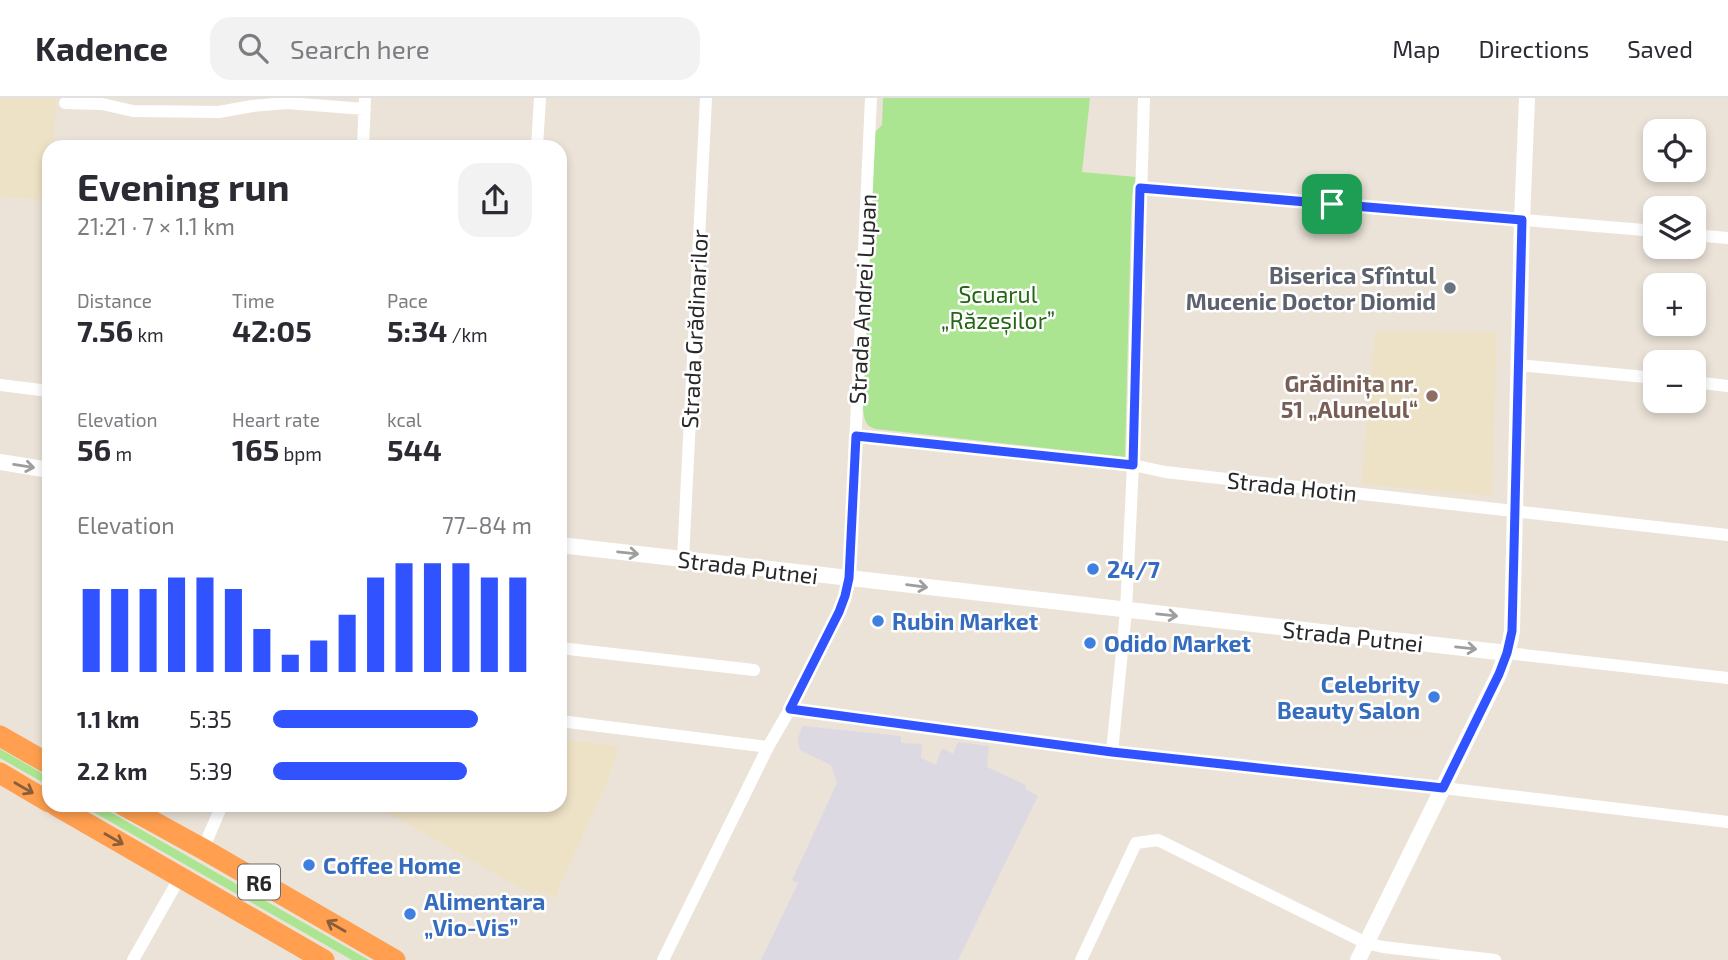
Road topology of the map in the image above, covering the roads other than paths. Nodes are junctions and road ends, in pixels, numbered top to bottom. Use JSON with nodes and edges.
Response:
{"nodes":[{"id":1,"x":540,"y":98,"type":"edge"},
{"id":2,"x":706,"y":98,"type":"edge"},
{"id":3,"x":871,"y":98,"type":"edge"},
{"id":4,"x":1143,"y":98,"type":"edge"},
{"id":5,"x":1527,"y":98,"type":"edge"},
{"id":6,"x":65,"y":103,"type":"dead end"},
{"id":7,"x":365,"y":103,"type":"edge"},
{"id":8,"x":363,"y":140,"type":"edge"},
{"id":9,"x":537,"y":140,"type":"edge"},
{"id":10,"x":1140,"y":188,"type":"junction"},
{"id":11,"x":1522,"y":220,"type":"junction"},
{"id":12,"x":1643,"y":231,"type":"edge"},
{"id":13,"x":1706,"y":236,"type":"edge"},
{"id":14,"x":1728,"y":238,"type":"edge"},
{"id":15,"x":1519,"y":365,"type":"junction"},
{"id":16,"x":1643,"y":377,"type":"edge"},
{"id":17,"x":1706,"y":383,"type":"edge"},
{"id":18,"x":0,"y":385,"type":"edge"},
{"id":19,"x":1728,"y":386,"type":"edge"},
{"id":20,"x":42,"y":390,"type":"edge"},
{"id":21,"x":856,"y":436,"type":"junction"},
{"id":22,"x":0,"y":462,"type":"edge"},
{"id":23,"x":1133,"y":465,"type":"junction"},
{"id":24,"x":42,"y":469,"type":"edge"},
{"id":25,"x":1516,"y":511,"type":"junction"},
{"id":26,"x":1728,"y":535,"type":"edge"},
{"id":27,"x":567,"y":546,"type":"edge"},
{"id":28,"x":683,"y":559,"type":"junction"},
{"id":29,"x":849,"y":578,"type":"junction"},
{"id":30,"x":1126,"y":611,"type":"junction"},
{"id":31,"x":567,"y":650,"type":"edge"},
{"id":32,"x":1507,"y":653,"type":"junction"},
{"id":33,"x":754,"y":670,"type":"dead end"},
{"id":34,"x":1728,"y":678,"type":"edge"},
{"id":35,"x":790,"y":709,"type":"junction"},
{"id":36,"x":567,"y":722,"type":"edge"},
{"id":37,"x":0,"y":736,"type":"edge"},
{"id":38,"x":768,"y":747,"type":"junction"},
{"id":39,"x":1112,"y":752,"type":"junction"},
{"id":40,"x":42,"y":760,"type":"edge"},
{"id":41,"x":0,"y":774,"type":"edge"},
{"id":42,"x":1443,"y":788,"type":"junction"},
{"id":43,"x":42,"y":798,"type":"edge"},
{"id":44,"x":67,"y":812,"type":"edge"},
{"id":45,"x":136,"y":812,"type":"edge"},
{"id":46,"x":219,"y":812,"type":"edge"},
{"id":47,"x":1728,"y":822,"type":"edge"},
{"id":48,"x":203,"y":849,"type":"junction"},
{"id":49,"x":180,"y":877,"type":"junction"},
{"id":50,"x":1367,"y":943,"type":"junction"},
{"id":51,"x":1086,"y":958,"type":"edge"},
{"id":52,"x":133,"y":960,"type":"edge"},
{"id":53,"x":324,"y":960,"type":"edge"},
{"id":54,"x":395,"y":960,"type":"edge"},
{"id":55,"x":663,"y":960,"type":"edge"},
{"id":56,"x":1358,"y":960,"type":"edge"},
{"id":57,"x":1495,"y":960,"type":"edge"}],
"edges":[{"from":1,"to":9,"type":"street"},
{"from":2,"to":28,"type":"street","name":"Strada Grădinarilor"},
{"from":3,"to":21,"type":"street","name":"Strada Andrei Lupan"},
{"from":4,"to":10,"type":"street"},
{"from":5,"to":11,"type":"street"},
{"from":6,"to":7,"type":"street"},
{"from":7,"to":8,"type":"street"},
{"from":10,"to":11,"type":"street"},
{"from":10,"to":23,"type":"street"},
{"from":11,"to":12,"type":"street"},
{"from":11,"to":15,"type":"street"},
{"from":13,"to":14,"type":"street"},
{"from":15,"to":16,"type":"street"},
{"from":15,"to":25,"type":"street"},
{"from":17,"to":19,"type":"street"},
{"from":18,"to":20,"type":"street"},
{"from":21,"to":23,"type":"street","name":"Strada Hotin"},
{"from":21,"to":29,"type":"street","name":"Strada Andrei Lupan"},
{"from":22,"to":24,"type":"street","one_way":true},
{"from":23,"to":25,"type":"street","name":"Strada Hotin"},
{"from":23,"to":30,"type":"street"},
{"from":25,"to":26,"type":"street","name":"Strada Hotin"},
{"from":25,"to":32,"type":"street"},
{"from":27,"to":28,"type":"street","name":"Strada Putnei","one_way":true},
{"from":28,"to":29,"type":"street","name":"Strada Putnei"},
{"from":29,"to":30,"type":"street","name":"Strada Putnei","one_way":true},
{"from":29,"to":35,"type":"street","name":"Strada Andrei Lupan"},
{"from":30,"to":32,"type":"street","name":"Strada Putnei","one_way":true},
{"from":30,"to":39,"type":"street"},
{"from":31,"to":33,"type":"street"},
{"from":32,"to":34,"type":"street","name":"Strada Putnei"},
{"from":32,"to":42,"type":"street"},
{"from":35,"to":38,"type":"street","name":"Strada Andrei Lupan"},
{"from":35,"to":39,"type":"street"},
{"from":36,"to":38,"type":"street"},
{"from":37,"to":40,"type":"highway"},
{"from":38,"to":55,"type":"street","name":"Strada Andrei Lupan"},
{"from":39,"to":42,"type":"street"},
{"from":41,"to":43,"type":"highway","one_way":true},
{"from":42,"to":47,"type":"street"},
{"from":42,"to":50,"type":"street"},
{"from":44,"to":49,"type":"highway","number":"R6","one_way":true},
{"from":45,"to":48,"type":"highway","number":"R6"},
{"from":46,"to":48,"type":"street"},
{"from":54,"to":48,"type":"highway","number":"R6","one_way":true},
{"from":49,"to":52,"type":"street"},
{"from":49,"to":53,"type":"highway","number":"R6"},
{"from":50,"to":51,"type":"street"},
{"from":50,"to":56,"type":"street"},
{"from":50,"to":57,"type":"street"}]}
